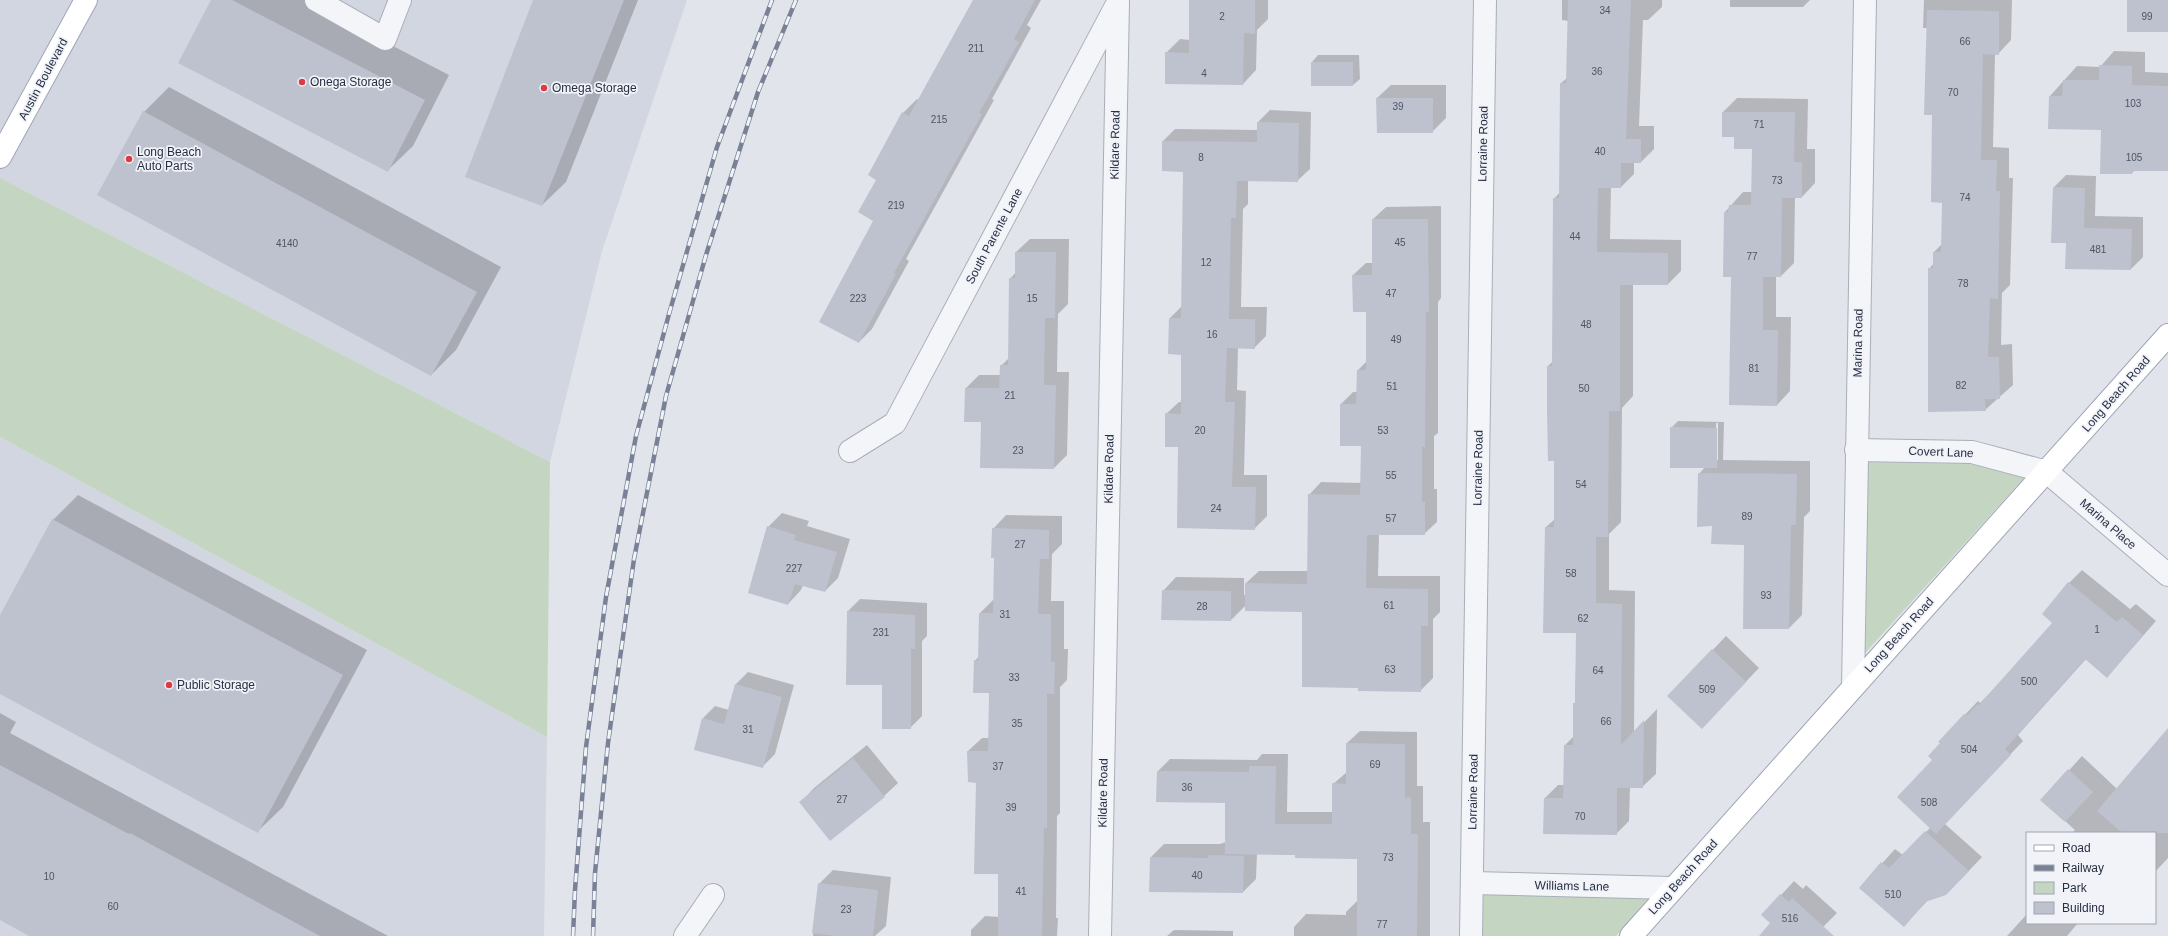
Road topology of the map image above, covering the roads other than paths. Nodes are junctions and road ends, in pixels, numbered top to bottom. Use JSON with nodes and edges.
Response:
{"nodes":[{"id":1,"x":86,"y":0,"type":"edge"},
{"id":2,"x":316,"y":0,"type":"edge"},
{"id":3,"x":400,"y":0,"type":"edge"},
{"id":4,"x":1485,"y":0,"type":"edge"},
{"id":5,"x":1865,"y":0,"type":"edge"},
{"id":6,"x":1118,"y":1,"type":"edge"},
{"id":7,"x":0,"y":158,"type":"edge"},
{"id":8,"x":2168,"y":335,"type":"edge"},
{"id":9,"x":1856,"y":450,"type":"junction"},
{"id":10,"x":850,"y":451,"type":"dead end"},
{"id":11,"x":2048,"y":472,"type":"junction"},
{"id":12,"x":2168,"y":575,"type":"edge"},
{"id":13,"x":1853,"y":686,"type":"junction"},
{"id":14,"x":1472,"y":883,"type":"junction"},
{"id":15,"x":1673,"y":888,"type":"junction"},
{"id":16,"x":713,"y":895,"type":"dead end"},
{"id":17,"x":685,"y":936,"type":"edge"},
{"id":18,"x":1100,"y":936,"type":"edge"},
{"id":19,"x":1471,"y":936,"type":"edge"},
{"id":20,"x":1631,"y":936,"type":"edge"}],
"edges":[{"from":1,"to":7,"type":"main road","name":"Austin Boulevard"},
{"from":2,"to":3,"type":"street"},
{"from":4,"to":14,"type":"street","name":"Lorraine Road"},
{"from":5,"to":9,"type":"street","name":"Marina Road"},
{"from":6,"to":10,"type":"street","name":"South Parente Lane"},
{"from":6,"to":18,"type":"street","name":"Kildare Road"},
{"from":8,"to":11,"type":"main road","name":"Long Beach Road"},
{"from":9,"to":11,"type":"street","name":"Covert Lane"},
{"from":9,"to":13,"type":"street","name":"Marina Road"},
{"from":11,"to":12,"type":"street","name":"Marina Place"},
{"from":11,"to":13,"type":"main road","name":"Long Beach Road"},
{"from":13,"to":15,"type":"main road","name":"Long Beach Road"},
{"from":14,"to":15,"type":"street","name":"Williams Lane"},
{"from":14,"to":19,"type":"street","name":"Lorraine Road"},
{"from":15,"to":20,"type":"main road","name":"Long Beach Road"},
{"from":16,"to":17,"type":"street"}]}
